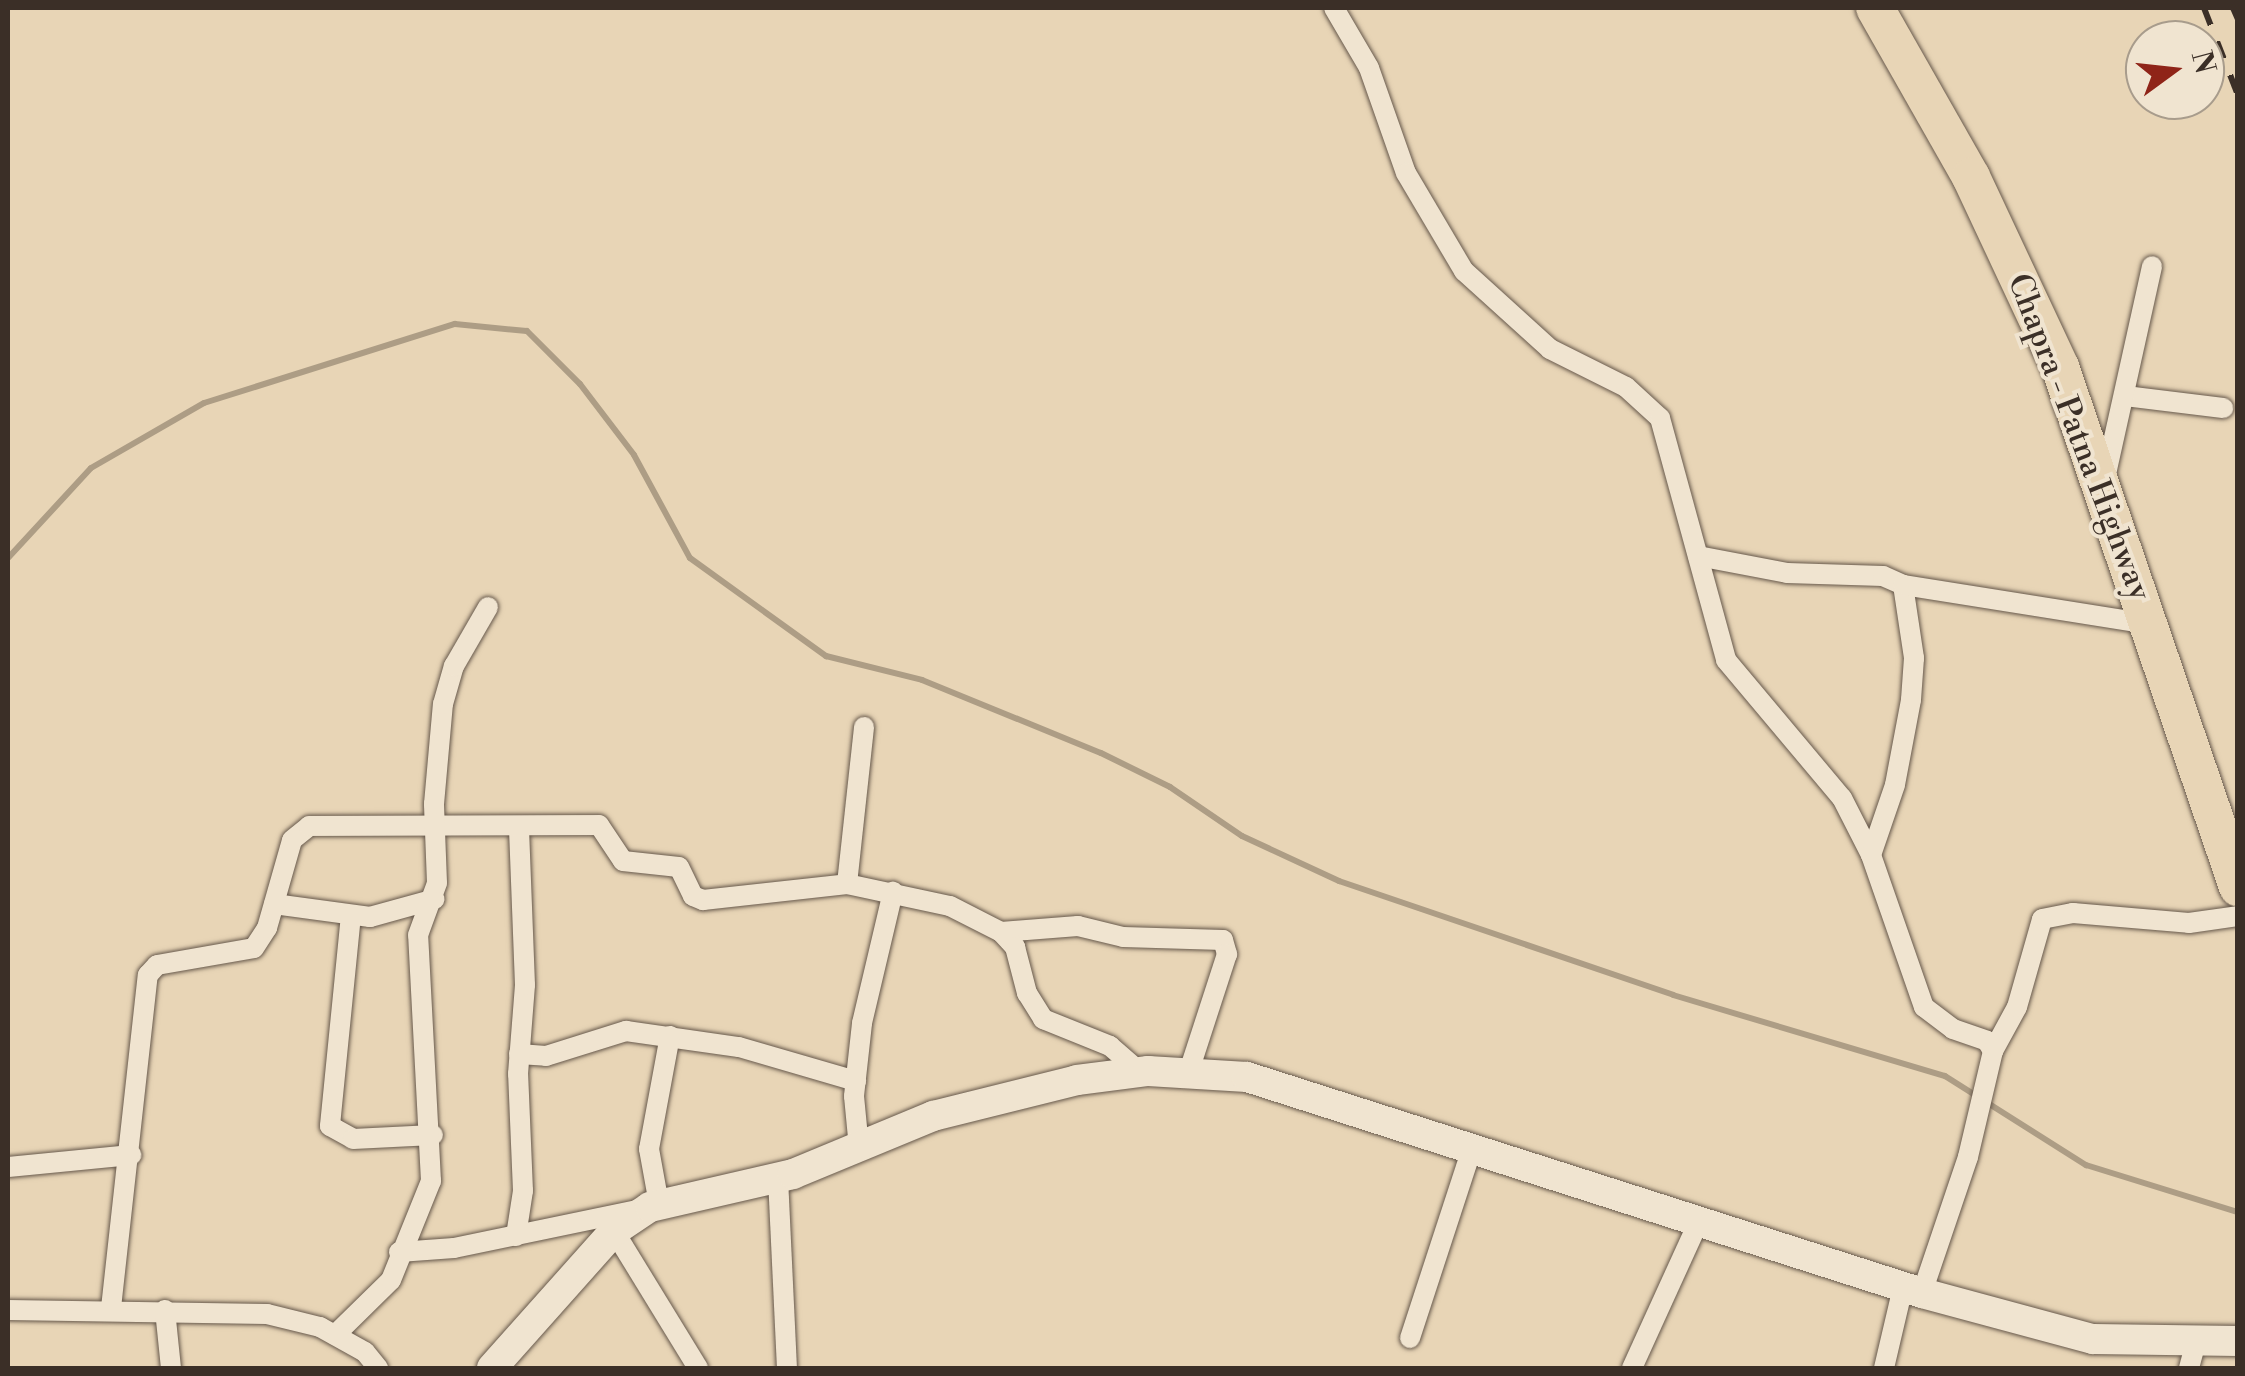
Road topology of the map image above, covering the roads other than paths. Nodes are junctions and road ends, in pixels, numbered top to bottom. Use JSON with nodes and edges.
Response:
{"nodes":[{"id":1,"x":1334,"y":8,"type":"edge"},
{"id":2,"x":1875,"y":8,"type":"edge"},
{"id":3,"x":2152,"y":266,"type":"dead end"},
{"id":4,"x":2125,"y":396,"type":"junction"},
{"id":5,"x":2224,"y":408,"type":"dead end"},
{"id":6,"x":2102,"y":487,"type":"junction"},
{"id":7,"x":1698,"y":556,"type":"junction"},
{"id":8,"x":1903,"y":585,"type":"junction"},
{"id":9,"x":488,"y":606,"type":"dead end"},
{"id":10,"x":2150,"y":624,"type":"junction"},
{"id":11,"x":864,"y":726,"type":"dead end"},
{"id":12,"x":435,"y":825,"type":"junction"},
{"id":13,"x":519,"y":826,"type":"junction"},
{"id":14,"x":1872,"y":855,"type":"junction"},
{"id":15,"x":848,"y":884,"type":"junction"},
{"id":16,"x":2238,"y":887,"type":"edge"},
{"id":17,"x":893,"y":892,"type":"junction"},
{"id":18,"x":435,"y":899,"type":"junction"},
{"id":19,"x":274,"y":904,"type":"junction"},
{"id":20,"x":351,"y":916,"type":"junction"},
{"id":21,"x":2238,"y":916,"type":"edge"},
{"id":22,"x":1001,"y":932,"type":"junction"},
{"id":23,"x":670,"y":1036,"type":"junction"},
{"id":24,"x":519,"y":1054,"type":"junction"},
{"id":25,"x":1994,"y":1060,"type":"junction"},
{"id":26,"x":1189,"y":1071,"type":"junction"},
{"id":27,"x":1140,"y":1072,"type":"junction"},
{"id":28,"x":856,"y":1080,"type":"junction"},
{"id":29,"x":433,"y":1135,"type":"junction"},
{"id":30,"x":858,"y":1148,"type":"junction"},
{"id":31,"x":1471,"y":1151,"type":"junction"},
{"id":32,"x":131,"y":1156,"type":"junction"},
{"id":33,"x":8,"y":1167,"type":"edge"},
{"id":34,"x":778,"y":1178,"type":"junction"},
{"id":35,"x":655,"y":1206,"type":"junction"},
{"id":36,"x":1698,"y":1223,"type":"junction"},
{"id":37,"x":614,"y":1231,"type":"junction"},
{"id":38,"x":516,"y":1236,"type":"junction"},
{"id":39,"x":399,"y":1252,"type":"junction"},
{"id":40,"x":1912,"y":1290,"type":"junction"},
{"id":41,"x":111,"y":1308,"type":"junction"},
{"id":42,"x":8,"y":1310,"type":"edge"},
{"id":43,"x":165,"y":1310,"type":"junction"},
{"id":44,"x":335,"y":1335,"type":"junction"},
{"id":45,"x":1410,"y":1338,"type":"dead end"},
{"id":46,"x":2238,"y":1341,"type":"edge"},
{"id":47,"x":2192,"y":1355,"type":"edge"},
{"id":48,"x":171,"y":1368,"type":"edge"},
{"id":49,"x":378,"y":1368,"type":"edge"},
{"id":50,"x":492,"y":1368,"type":"edge"},
{"id":51,"x":698,"y":1368,"type":"edge"},
{"id":52,"x":787,"y":1368,"type":"edge"},
{"id":53,"x":1632,"y":1368,"type":"edge"},
{"id":54,"x":1884,"y":1368,"type":"edge"}],
"edges":[{"from":1,"to":7,"type":"street"},
{"from":2,"to":6,"type":"highway","name":"Chapra - Patna Highway"},
{"from":3,"to":4,"type":"street"},
{"from":4,"to":5,"type":"street"},
{"from":4,"to":6,"type":"street"},
{"from":6,"to":10,"type":"highway","name":"Chapra - Patna Highway"},
{"from":7,"to":8,"type":"street"},
{"from":7,"to":14,"type":"street"},
{"from":8,"to":10,"type":"street"},
{"from":8,"to":14,"type":"street"},
{"from":9,"to":12,"type":"street"},
{"from":10,"to":16,"type":"highway","name":"Chapra - Patna Highway"},
{"from":11,"to":15,"type":"street"},
{"from":12,"to":13,"type":"street"},
{"from":12,"to":18,"type":"street"},
{"from":12,"to":19,"type":"street"},
{"from":13,"to":15,"type":"street"},
{"from":13,"to":24,"type":"street"},
{"from":14,"to":25,"type":"street"},
{"from":15,"to":17,"type":"street"},
{"from":17,"to":22,"type":"street"},
{"from":17,"to":28,"type":"street"},
{"from":18,"to":20,"type":"street"},
{"from":18,"to":29,"type":"street"},
{"from":19,"to":20,"type":"street"},
{"from":19,"to":32,"type":"street"},
{"from":20,"to":29,"type":"street"},
{"from":21,"to":25,"type":"street"},
{"from":22,"to":26,"type":"street"},
{"from":22,"to":27,"type":"street"},
{"from":23,"to":24,"type":"street"},
{"from":23,"to":28,"type":"street"},
{"from":23,"to":35,"type":"street"},
{"from":24,"to":38,"type":"street"},
{"from":25,"to":40,"type":"street"},
{"from":26,"to":27,"type":"street"},
{"from":26,"to":31,"type":"street"},
{"from":27,"to":30,"type":"street"},
{"from":28,"to":30,"type":"street"},
{"from":29,"to":39,"type":"street"},
{"from":30,"to":34,"type":"street"},
{"from":31,"to":36,"type":"street"},
{"from":31,"to":45,"type":"street"},
{"from":32,"to":33,"type":"street"},
{"from":32,"to":41,"type":"street"},
{"from":34,"to":35,"type":"street"},
{"from":34,"to":52,"type":"street"},
{"from":35,"to":37,"type":"street"},
{"from":35,"to":38,"type":"street"},
{"from":36,"to":40,"type":"street"},
{"from":36,"to":53,"type":"street"},
{"from":37,"to":50,"type":"street"},
{"from":37,"to":51,"type":"street"},
{"from":38,"to":39,"type":"street"},
{"from":39,"to":44,"type":"street"},
{"from":40,"to":47,"type":"street"},
{"from":40,"to":54,"type":"street"},
{"from":41,"to":42,"type":"street"},
{"from":41,"to":43,"type":"street"},
{"from":43,"to":44,"type":"street"},
{"from":43,"to":48,"type":"street"},
{"from":44,"to":49,"type":"street"},
{"from":46,"to":47,"type":"street"}]}
